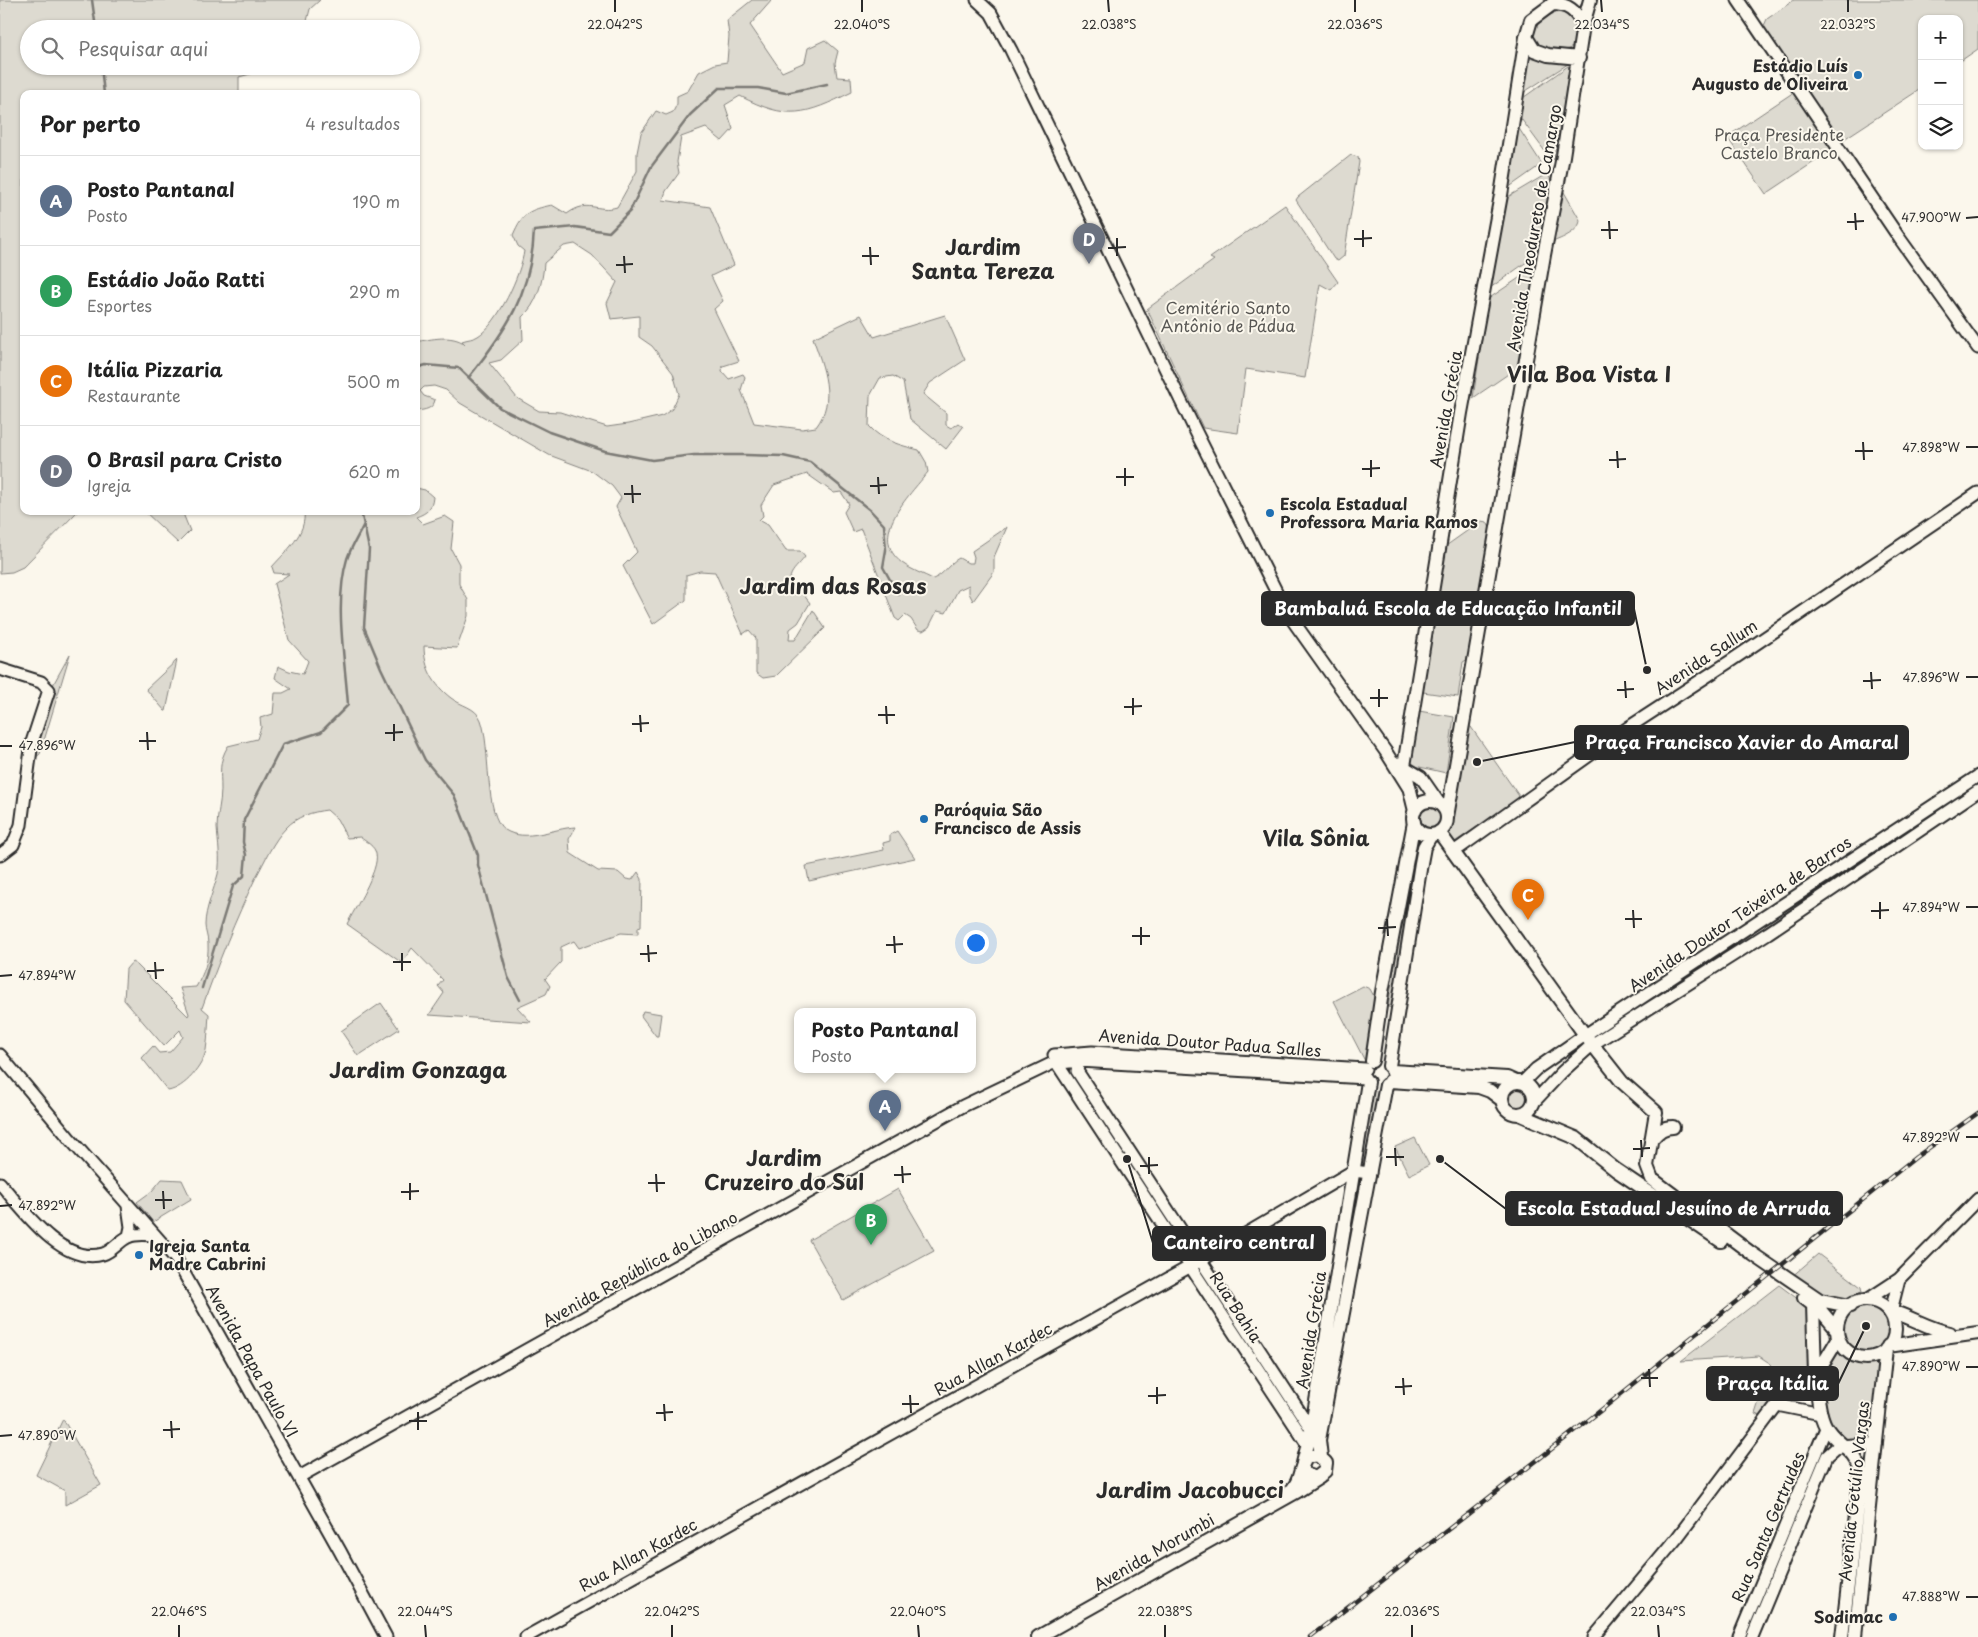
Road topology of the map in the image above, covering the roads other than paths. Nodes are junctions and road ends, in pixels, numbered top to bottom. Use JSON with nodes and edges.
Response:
{"nodes":[{"id":1,"x":977,"y":0,"type":"edge"},
{"id":2,"x":1590,"y":0,"type":"edge"},
{"id":3,"x":1738,"y":0,"type":"edge"},
{"id":4,"x":1555,"y":2,"type":"edge"},
{"id":5,"x":1583,"y":25,"type":"junction"},
{"id":6,"x":1526,"y":37,"type":"junction"},
{"id":7,"x":1579,"y":58,"type":"junction"},
{"id":8,"x":1978,"y":348,"type":"edge"},
{"id":9,"x":1978,"y":493,"type":"edge"},
{"id":10,"x":0,"y":669,"type":"edge"},
{"id":11,"x":1391,"y":762,"type":"junction"},
{"id":12,"x":1404,"y":766,"type":"junction"},
{"id":13,"x":1978,"y":776,"type":"edge"},
{"id":14,"x":1408,"y":787,"type":"junction"},
{"id":15,"x":1978,"y":791,"type":"edge"},
{"id":16,"x":1439,"y":803,"type":"junction"},
{"id":17,"x":1414,"y":816,"type":"junction"},
{"id":18,"x":1447,"y":816,"type":"junction"},
{"id":19,"x":1435,"y":833,"type":"junction"},
{"id":20,"x":1455,"y":851,"type":"junction"},
{"id":21,"x":0,"y":856,"type":"edge"},
{"id":22,"x":1404,"y":873,"type":"junction"},
{"id":23,"x":1420,"y":875,"type":"junction"},
{"id":24,"x":1382,"y":992,"type":"junction"},
{"id":25,"x":1400,"y":994,"type":"junction"},
{"id":26,"x":1379,"y":1009,"type":"junction"},
{"id":27,"x":1397,"y":1011,"type":"junction"},
{"id":28,"x":1589,"y":1040,"type":"junction"},
{"id":29,"x":0,"y":1055,"type":"edge"},
{"id":30,"x":1055,"y":1059,"type":"junction"},
{"id":31,"x":1078,"y":1066,"type":"junction"},
{"id":32,"x":1368,"y":1073,"type":"junction"},
{"id":33,"x":1389,"y":1076,"type":"junction"},
{"id":34,"x":1065,"y":1077,"type":"junction"},
{"id":35,"x":1520,"y":1082,"type":"junction"},
{"id":36,"x":1502,"y":1100,"type":"junction"},
{"id":37,"x":1533,"y":1103,"type":"junction"},
{"id":38,"x":1519,"y":1114,"type":"junction"},
{"id":39,"x":1673,"y":1127,"type":"dead end"},
{"id":40,"x":1652,"y":1139,"type":"junction"},
{"id":41,"x":1353,"y":1171,"type":"junction"},
{"id":42,"x":1370,"y":1173,"type":"junction"},
{"id":43,"x":0,"y":1182,"type":"edge"},
{"id":44,"x":1978,"y":1199,"type":"edge"},
{"id":45,"x":128,"y":1206,"type":"junction"},
{"id":46,"x":155,"y":1235,"type":"junction"},
{"id":47,"x":129,"y":1236,"type":"junction"},
{"id":48,"x":1202,"y":1260,"type":"junction"},
{"id":49,"x":1191,"y":1266,"type":"junction"},
{"id":50,"x":1899,"y":1279,"type":"junction"},
{"id":51,"x":1867,"y":1300,"type":"junction"},
{"id":52,"x":1813,"y":1304,"type":"junction"},
{"id":53,"x":1850,"y":1306,"type":"junction"},
{"id":54,"x":1891,"y":1311,"type":"junction"},
{"id":55,"x":1978,"y":1333,"type":"edge"},
{"id":56,"x":1837,"y":1334,"type":"junction"},
{"id":57,"x":1957,"y":1334,"type":"junction"},
{"id":58,"x":1887,"y":1347,"type":"junction"},
{"id":59,"x":1815,"y":1376,"type":"junction"},
{"id":60,"x":1777,"y":1405,"type":"junction"},
{"id":61,"x":1821,"y":1414,"type":"junction"},
{"id":62,"x":1826,"y":1428,"type":"junction"},
{"id":63,"x":1315,"y":1436,"type":"junction"},
{"id":64,"x":1307,"y":1444,"type":"junction"},
{"id":65,"x":1876,"y":1444,"type":"junction"},
{"id":66,"x":1846,"y":1446,"type":"junction"},
{"id":67,"x":1321,"y":1457,"type":"junction"},
{"id":68,"x":1303,"y":1465,"type":"junction"},
{"id":69,"x":299,"y":1477,"type":"junction"},
{"id":70,"x":1320,"y":1477,"type":"junction"},
{"id":71,"x":1286,"y":1496,"type":"junction"},
{"id":72,"x":386,"y":1637,"type":"edge"},
{"id":73,"x":526,"y":1637,"type":"edge"},
{"id":74,"x":1038,"y":1637,"type":"edge"},
{"id":75,"x":1594,"y":1637,"type":"edge"},
{"id":76,"x":1740,"y":1637,"type":"edge"},
{"id":77,"x":1752,"y":1637,"type":"edge"},
{"id":78,"x":1842,"y":1637,"type":"edge"},
{"id":79,"x":1855,"y":1637,"type":"edge"}],
"edges":[{"from":1,"to":11,"type":"street"},
{"from":2,"to":5,"type":"main road"},
{"from":3,"to":8,"type":"street"},
{"from":4,"to":5,"type":"main road"},
{"from":4,"to":6,"type":"main road"},
{"from":5,"to":7,"type":"main road"},
{"from":6,"to":7,"type":"main road"},
{"from":6,"to":12,"type":"main road","name":"Avenida Grécia"},
{"from":7,"to":18,"type":"main road","name":"Avenida Theodureto de Camargo"},
{"from":9,"to":20,"type":"street","name":"Avenida Sallum"},
{"from":10,"to":21,"type":"street"},
{"from":11,"to":12,"type":"street"},
{"from":11,"to":14,"type":"street"},
{"from":12,"to":14,"type":"main road","name":"Avenida Grécia"},
{"from":12,"to":16,"type":"street"},
{"from":13,"to":28,"type":"street","name":"Avenida Doutor Teixeira de Barros"},
{"from":14,"to":17,"type":"main road","name":"Avenida Grécia"},
{"from":15,"to":28,"type":"street","name":"Avenida Doutor Teixeira de Barros"},
{"from":16,"to":17,"type":"main road"},
{"from":16,"to":18,"type":"main road"},
{"from":17,"to":19,"type":"main road"},
{"from":17,"to":22,"type":"main road","name":"Avenida Grécia"},
{"from":18,"to":19,"type":"main road"},
{"from":19,"to":20,"type":"main road"},
{"from":19,"to":23,"type":"main road","name":"Avenida Grécia"},
{"from":20,"to":28,"type":"main road"},
{"from":22,"to":23,"type":"main road"},
{"from":22,"to":24,"type":"main road","name":"Avenida Grécia"},
{"from":23,"to":25,"type":"main road","name":"Avenida Grécia"},
{"from":24,"to":25,"type":"main road"},
{"from":24,"to":26,"type":"main road","name":"Avenida Grécia"},
{"from":25,"to":27,"type":"main road","name":"Avenida Grécia"},
{"from":26,"to":27,"type":"main road"},
{"from":26,"to":32,"type":"main road","name":"Avenida Grécia"},
{"from":27,"to":33,"type":"main road","name":"Avenida Grécia"},
{"from":28,"to":35,"type":"street","name":"Avenida Doutor Teixeira de Barros"},
{"from":28,"to":37,"type":"street","name":"Avenida Doutor Teixeira de Barros"},
{"from":28,"to":40,"type":"main road"},
{"from":29,"to":45,"type":"street","name":"Avenida Papa Paulo VI"},
{"from":30,"to":31,"type":"street","name":"Avenida Doutor Padua Salles"},
{"from":30,"to":32,"type":"street","name":"Avenida Doutor Padua Salles"},
{"from":30,"to":34,"type":"street","name":"Rua Bahia"},
{"from":30,"to":69,"type":"street","name":"Avenida República do Libano"},
{"from":31,"to":32,"type":"street","name":"Avenida Doutor Padua Salles"},
{"from":31,"to":34,"type":"street"},
{"from":31,"to":48,"type":"street","name":"Rua Bahia"},
{"from":32,"to":33,"type":"main road"},
{"from":32,"to":33,"type":"main road"},
{"from":32,"to":41,"type":"main road","name":"Avenida Grécia"},
{"from":33,"to":35,"type":"main road"},
{"from":33,"to":36,"type":"main road"},
{"from":33,"to":42,"type":"main road","name":"Avenida Grécia"},
{"from":34,"to":49,"type":"street","name":"Rua Bahia"},
{"from":35,"to":36,"type":"main road"},
{"from":35,"to":37,"type":"main road"},
{"from":36,"to":38,"type":"main road"},
{"from":37,"to":38,"type":"main road"},
{"from":38,"to":52,"type":"main road"},
{"from":39,"to":40,"type":"main road"},
{"from":40,"to":53,"type":"main road"},
{"from":41,"to":42,"type":"street"},
{"from":41,"to":48,"type":"street","name":"Rua Allan Kardec"},
{"from":41,"to":63,"type":"main road","name":"Avenida Grécia"},
{"from":42,"to":63,"type":"main road","name":"Avenida Grécia"},
{"from":43,"to":47,"type":"street"},
{"from":44,"to":50,"type":"street"},
{"from":45,"to":46,"type":"street","name":"Avenida Papa Paulo VI"},
{"from":45,"to":47,"type":"street"},
{"from":46,"to":47,"type":"street"},
{"from":46,"to":69,"type":"street","name":"Avenida Papa Paulo VI"},
{"from":48,"to":49,"type":"street","name":"Rua Allan Kardec"},
{"from":48,"to":63,"type":"street","name":"Rua Bahia"},
{"from":49,"to":64,"type":"street","name":"Rua Bahia"},
{"from":49,"to":73,"type":"street","name":"Rua Allan Kardec"},
{"from":50,"to":51,"type":"street"},
{"from":50,"to":54,"type":"street"},
{"from":51,"to":53,"type":"main road"},
{"from":51,"to":54,"type":"main road"},
{"from":52,"to":56,"type":"main road"},
{"from":52,"to":59,"type":"main road"},
{"from":53,"to":56,"type":"main road"},
{"from":54,"to":57,"type":"main road"},
{"from":54,"to":58,"type":"main road"},
{"from":55,"to":57,"type":"main road"},
{"from":56,"to":58,"type":"main road"},
{"from":56,"to":59,"type":"main road"},
{"from":57,"to":58,"type":"main road"},
{"from":58,"to":65,"type":"main road","name":"Avenida Getúlio Vargas"},
{"from":59,"to":60,"type":"street"},
{"from":59,"to":61,"type":"main road"},
{"from":60,"to":61,"type":"street"},
{"from":60,"to":75,"type":"street"},
{"from":61,"to":62,"type":"main road"},
{"from":62,"to":66,"type":"main road","name":"Avenida Getúlio Vargas"},
{"from":62,"to":76,"type":"street","name":"Rua Santa Gertrudes"},
{"from":63,"to":64,"type":"main road","name":"Avenida Grécia"},
{"from":63,"to":67,"type":"main road","name":"Avenida Grécia"},
{"from":64,"to":68,"type":"main road","name":"Avenida Grécia"},
{"from":65,"to":66,"type":"main road"},
{"from":65,"to":79,"type":"main road","name":"Avenida Getúlio Vargas"},
{"from":66,"to":77,"type":"street","name":"Rua Santa Gertrudes"},
{"from":66,"to":78,"type":"main road","name":"Avenida Getúlio Vargas"},
{"from":67,"to":68,"type":"main road"},
{"from":67,"to":70,"type":"main road"},
{"from":68,"to":70,"type":"main road"},
{"from":68,"to":71,"type":"main road","name":"Avenida Morumbi"},
{"from":69,"to":72,"type":"street","name":"Avenida Papa Paulo VI"},
{"from":70,"to":71,"type":"main road","name":"Avenida Morumbi"},
{"from":71,"to":74,"type":"main road","name":"Avenida Morumbi"}]}
